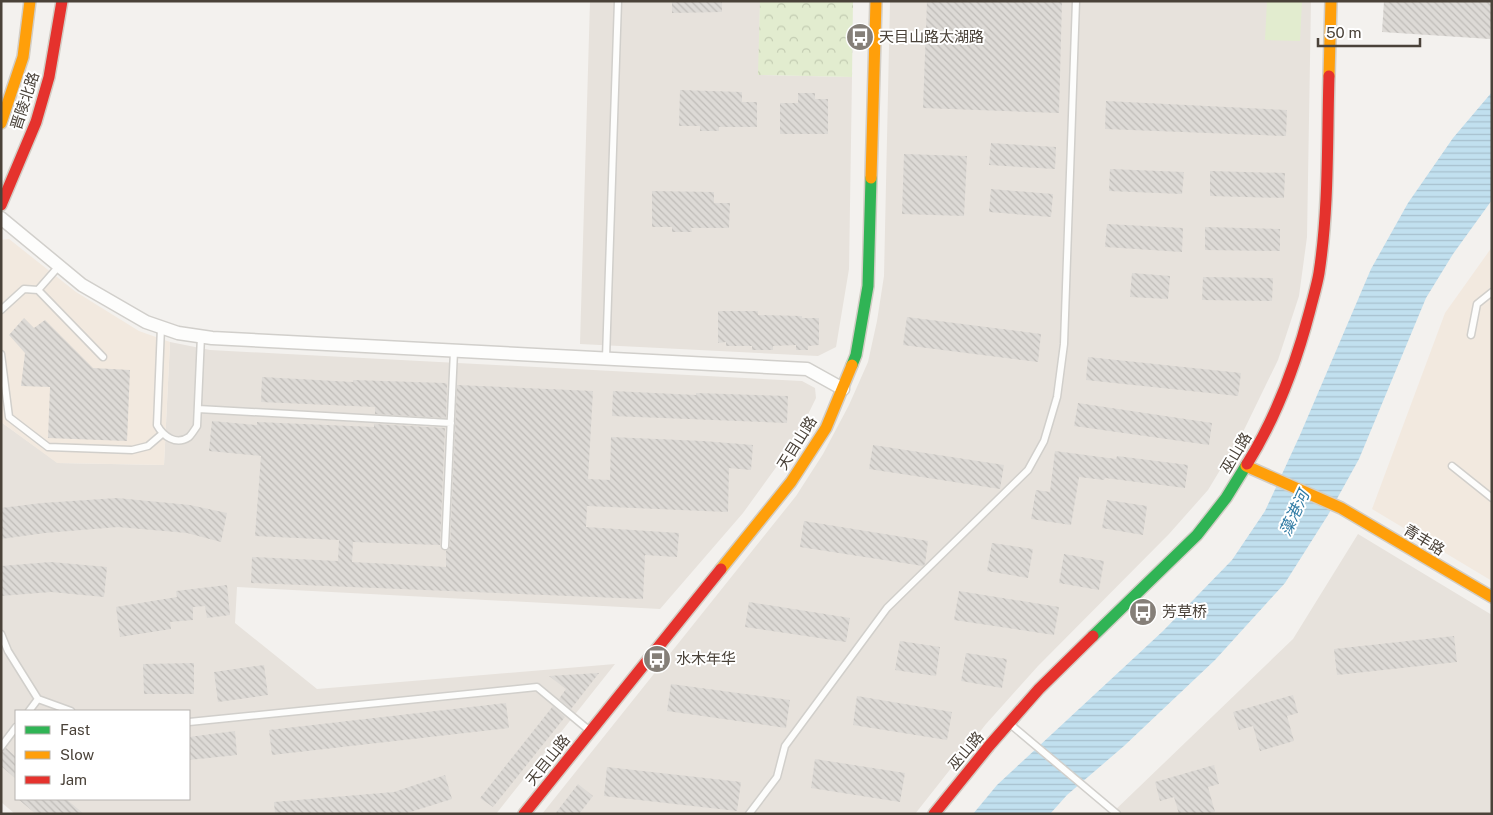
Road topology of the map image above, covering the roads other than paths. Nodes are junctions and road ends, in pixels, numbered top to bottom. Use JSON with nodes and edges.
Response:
{"nodes":[{"id":1,"x":30,"y":1,"type":"edge"},
{"id":2,"x":62,"y":1,"type":"edge"},
{"id":3,"x":618,"y":1,"type":"edge"},
{"id":4,"x":876,"y":1,"type":"edge"},
{"id":5,"x":1076,"y":1,"type":"edge"},
{"id":6,"x":1331,"y":1,"type":"edge"},
{"id":7,"x":1,"y":122,"type":"edge"},
{"id":8,"x":1,"y":205,"type":"edge"},
{"id":9,"x":1,"y":218,"type":"edge"},
{"id":10,"x":59,"y":266,"type":"junction"},
{"id":11,"x":38,"y":290,"type":"junction"},
{"id":12,"x":1492,"y":292,"type":"edge"},
{"id":13,"x":1,"y":310,"type":"edge"},
{"id":14,"x":161,"y":327,"type":"junction"},
{"id":15,"x":1471,"y":335,"type":"dead end"},
{"id":16,"x":200,"y":336,"type":"junction"},
{"id":17,"x":454,"y":350,"type":"junction"},
{"id":18,"x":1,"y":354,"type":"edge"},
{"id":19,"x":103,"y":356,"type":"dead end"},
{"id":20,"x":606,"y":358,"type":"junction"},
{"id":21,"x":843,"y":389,"type":"junction"},
{"id":22,"x":198,"y":409,"type":"junction"},
{"id":23,"x":451,"y":423,"type":"junction"},
{"id":24,"x":162,"y":434,"type":"junction"},
{"id":25,"x":1246,"y":466,"type":"junction"},
{"id":26,"x":1452,"y":466,"type":"dead end"},
{"id":27,"x":1492,"y":498,"type":"edge"},
{"id":28,"x":445,"y":546,"type":"dead end"},
{"id":29,"x":1492,"y":598,"type":"edge"},
{"id":30,"x":1,"y":634,"type":"edge"},
{"id":31,"x":38,"y":699,"type":"junction"},
{"id":32,"x":30,"y":710,"type":"edge"},
{"id":33,"x":68,"y":710,"type":"edge"},
{"id":34,"x":190,"y":722,"type":"edge"},
{"id":35,"x":1009,"y":723,"type":"junction"},
{"id":36,"x":15,"y":728,"type":"edge"},
{"id":37,"x":590,"y":732,"type":"junction"},
{"id":38,"x":1,"y":746,"type":"edge"},
{"id":39,"x":524,"y":814,"type":"edge"},
{"id":40,"x":749,"y":814,"type":"edge"},
{"id":41,"x":934,"y":814,"type":"edge"},
{"id":42,"x":1117,"y":814,"type":"edge"}],
"edges":[{"from":1,"to":7,"type":"street","name":"晋陵北路"},
{"from":2,"to":8,"type":"street","name":"晋陵北路"},
{"from":3,"to":20,"type":"lane"},
{"from":4,"to":21,"type":"street","name":"天目山路"},
{"from":5,"to":40,"type":"lane"},
{"from":6,"to":25,"type":"street","name":"巫山路"},
{"from":9,"to":10,"type":"street"},
{"from":10,"to":11,"type":"lane"},
{"from":10,"to":14,"type":"street"},
{"from":11,"to":13,"type":"lane"},
{"from":11,"to":19,"type":"lane"},
{"from":12,"to":15,"type":"lane"},
{"from":14,"to":16,"type":"street"},
{"from":14,"to":24,"type":"lane"},
{"from":16,"to":17,"type":"street"},
{"from":16,"to":22,"type":"lane"},
{"from":17,"to":20,"type":"street"},
{"from":17,"to":23,"type":"lane"},
{"from":18,"to":24,"type":"lane"},
{"from":20,"to":21,"type":"street"},
{"from":21,"to":37,"type":"street","name":"天目山路"},
{"from":22,"to":23,"type":"lane"},
{"from":22,"to":24,"type":"lane"},
{"from":23,"to":28,"type":"lane"},
{"from":25,"to":29,"type":"street","name":"青丰路"},
{"from":25,"to":35,"type":"street","name":"巫山路"},
{"from":26,"to":27,"type":"lane"},
{"from":30,"to":31,"type":"lane"},
{"from":31,"to":32,"type":"lane"},
{"from":31,"to":33,"type":"lane"},
{"from":34,"to":37,"type":"lane"},
{"from":35,"to":41,"type":"street","name":"巫山路"},
{"from":35,"to":42,"type":"lane"},
{"from":36,"to":38,"type":"lane"},
{"from":37,"to":39,"type":"street","name":"天目山路"}]}
